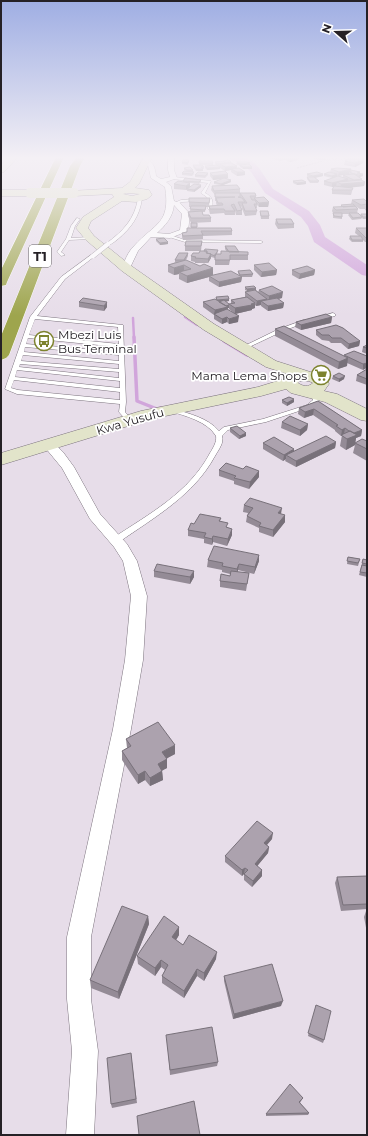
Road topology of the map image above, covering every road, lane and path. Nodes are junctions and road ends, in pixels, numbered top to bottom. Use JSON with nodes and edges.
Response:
{"nodes":[{"id":1,"x":35,"y":210,"type":"edge"},
{"id":2,"x":58,"y":210,"type":"edge"},
{"id":3,"x":99,"y":210,"type":"edge"},
{"id":4,"x":138,"y":210,"type":"edge"},
{"id":5,"x":170,"y":210,"type":"edge"},
{"id":6,"x":184,"y":210,"type":"edge"},
{"id":7,"x":78,"y":219,"type":"dead end"},
{"id":8,"x":149,"y":235,"type":"junction"},
{"id":9,"x":170,"y":236,"type":"junction"},
{"id":10,"x":90,"y":238,"type":"junction"},
{"id":11,"x":68,"y":239,"type":"junction"},
{"id":12,"x":260,"y":242,"type":"dead end"},
{"id":13,"x":63,"y":255,"type":"dead end"},
{"id":14,"x":126,"y":268,"type":"junction"},
{"id":15,"x":1,"y":282,"type":"edge"},
{"id":16,"x":333,"y":315,"type":"dead end"},
{"id":17,"x":33,"y":317,"type":"junction"},
{"id":18,"x":27,"y":336,"type":"junction"},
{"id":19,"x":24,"y":345,"type":"junction"},
{"id":20,"x":121,"y":346,"type":"junction"},
{"id":21,"x":243,"y":348,"type":"junction"},
{"id":22,"x":21,"y":353,"type":"junction"},
{"id":23,"x":122,"y":354,"type":"junction"},
{"id":24,"x":1,"y":355,"type":"edge"},
{"id":25,"x":18,"y":362,"type":"junction"},
{"id":26,"x":122,"y":363,"type":"junction"},
{"id":27,"x":15,"y":368,"type":"junction"},
{"id":28,"x":122,"y":371,"type":"junction"},
{"id":29,"x":12,"y":378,"type":"junction"},
{"id":30,"x":122,"y":380,"type":"junction"},
{"id":31,"x":304,"y":385,"type":"junction"},
{"id":32,"x":122,"y":390,"type":"junction"},
{"id":33,"x":123,"y":402,"type":"junction"},
{"id":34,"x":172,"y":410,"type":"junction"},
{"id":35,"x":360,"y":412,"type":"edge"},
{"id":36,"x":129,"y":420,"type":"junction"},
{"id":37,"x":219,"y":435,"type":"junction"},
{"id":38,"x":49,"y":445,"type":"junction"},
{"id":39,"x":1,"y":459,"type":"edge"},
{"id":40,"x":116,"y":540,"type":"junction"},
{"id":41,"x":80,"y":1135,"type":"edge"}],
"edges":[{"from":1,"to":15,"type":"highway","number":"T1"},
{"from":2,"to":24,"type":"highway","number":"T1"},
{"from":3,"to":10,"type":"street"},
{"from":4,"to":17,"type":"lane","bridge":true},
{"from":5,"to":8,"type":"street"},
{"from":6,"to":9,"type":"street"},
{"from":7,"to":11,"type":"lane"},
{"from":8,"to":9,"type":"street"},
{"from":8,"to":14,"type":"street"},
{"from":9,"to":12,"type":"lane"},
{"from":10,"to":11,"type":"lane"},
{"from":10,"to":14,"type":"street","name":"Kwa Yusufu"},
{"from":11,"to":13,"type":"lane"},
{"from":14,"to":21,"type":"street","name":"Kwa Yusufu"},
{"from":16,"to":21,"type":"lane"},
{"from":17,"to":18,"type":"lane"},
{"from":17,"to":20,"type":"lane"},
{"from":18,"to":19,"type":"lane"},
{"from":18,"to":20,"type":"lane"},
{"from":19,"to":22,"type":"lane"},
{"from":19,"to":23,"type":"lane"},
{"from":20,"to":23,"type":"lane"},
{"from":21,"to":31,"type":"street","name":"Kwa Yusufu"},
{"from":22,"to":25,"type":"lane"},
{"from":22,"to":26,"type":"lane"},
{"from":23,"to":26,"type":"lane"},
{"from":25,"to":27,"type":"lane"},
{"from":25,"to":28,"type":"lane"},
{"from":26,"to":28,"type":"lane"},
{"from":27,"to":29,"type":"lane"},
{"from":27,"to":30,"type":"lane"},
{"from":28,"to":30,"type":"lane"},
{"from":29,"to":32,"type":"lane"},
{"from":29,"to":33,"type":"lane"},
{"from":30,"to":32,"type":"lane"},
{"from":31,"to":34,"type":"street","name":"Kwa Yusufu"},
{"from":31,"to":35,"type":"street","name":"Kwa Yusufu"},
{"from":31,"to":37,"type":"lane"},
{"from":32,"to":33,"type":"lane"},
{"from":33,"to":36,"type":"lane"},
{"from":34,"to":36,"type":"street","name":"Kwa Yusufu"},
{"from":34,"to":37,"type":"lane"},
{"from":36,"to":38,"type":"street","name":"Kwa Yusufu"},
{"from":37,"to":40,"type":"lane"},
{"from":38,"to":39,"type":"street","name":"Kwa Yusufu"},
{"from":38,"to":40,"type":"street"},
{"from":40,"to":41,"type":"street"}]}
